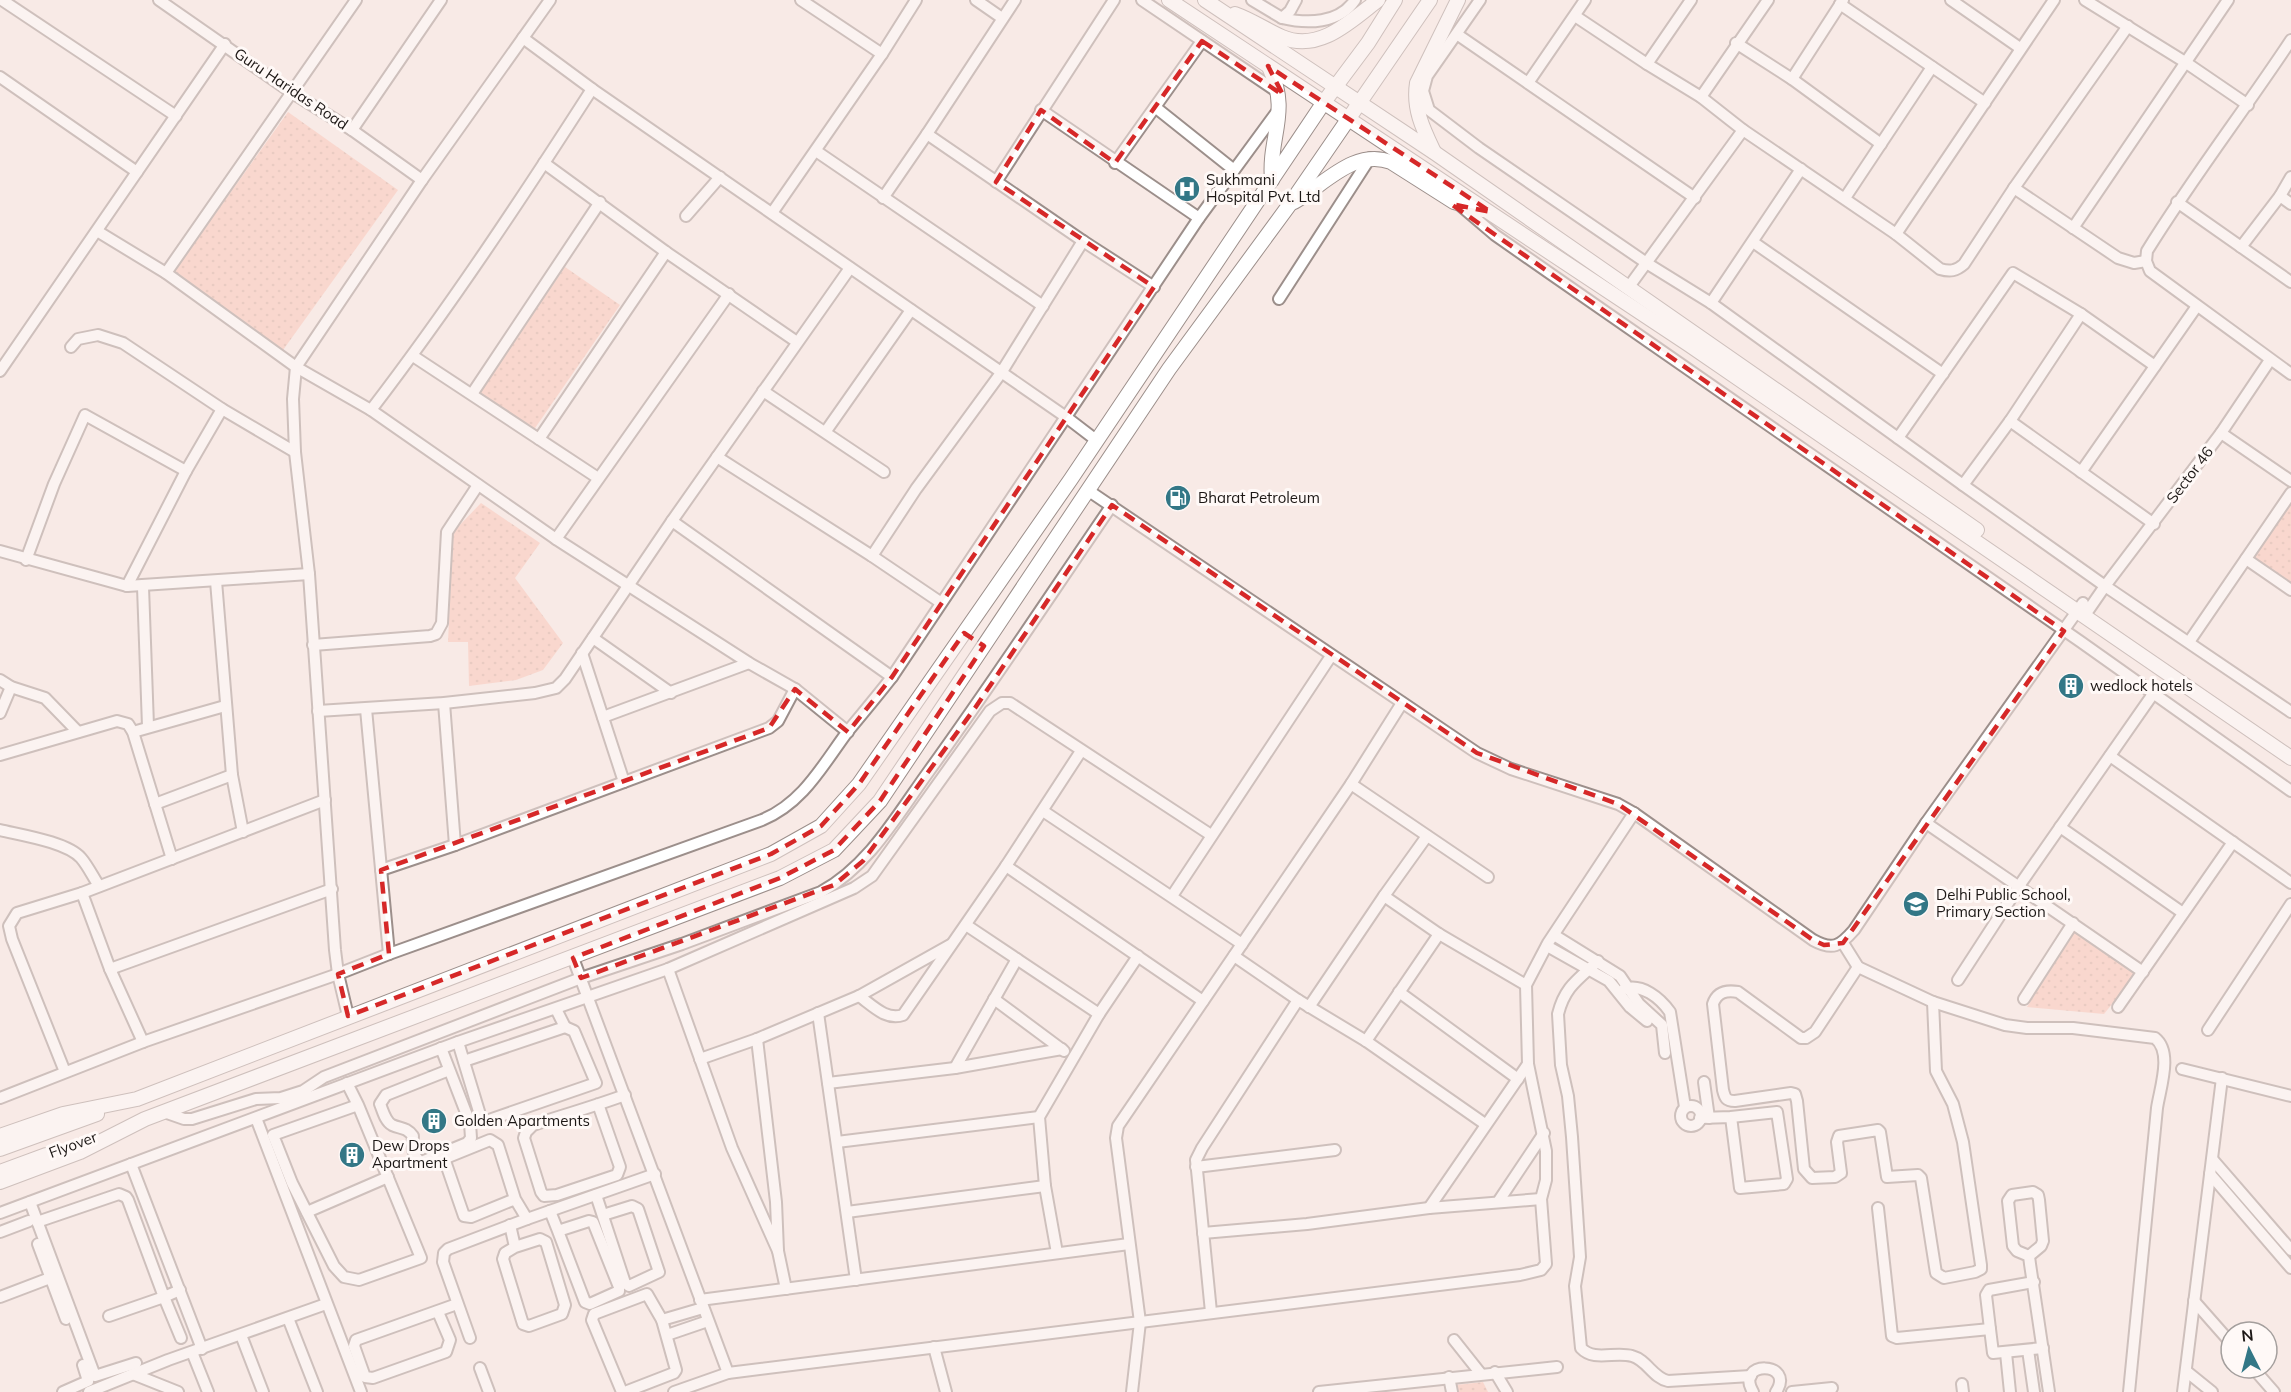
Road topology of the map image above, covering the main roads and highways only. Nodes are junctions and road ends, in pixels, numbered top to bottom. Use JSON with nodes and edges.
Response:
{"nodes":[{"id":1,"x":1169,"y":0,"type":"edge"},
{"id":2,"x":1205,"y":0,"type":"edge"},
{"id":3,"x":1378,"y":0,"type":"edge"},
{"id":4,"x":1395,"y":0,"type":"edge"},
{"id":5,"x":1430,"y":0,"type":"edge"},
{"id":6,"x":1458,"y":0,"type":"edge"},
{"id":7,"x":1224,"y":13,"type":"junction"},
{"id":8,"x":1268,"y":66,"type":"junction"},
{"id":9,"x":1335,"y":88,"type":"junction"},
{"id":10,"x":1323,"y":102,"type":"junction"},
{"id":11,"x":1358,"y":104,"type":"junction"},
{"id":12,"x":1348,"y":119,"type":"junction"},
{"id":13,"x":1434,"y":153,"type":"junction"},
{"id":14,"x":1272,"y":180,"type":"junction"},
{"id":15,"x":1290,"y":204,"type":"junction"},
{"id":16,"x":1491,"y":212,"type":"junction"},
{"id":17,"x":1153,"y":358,"type":"junction"},
{"id":18,"x":1169,"y":369,"type":"junction"},
{"id":19,"x":1137,"y":381,"type":"junction"},
{"id":20,"x":1154,"y":392,"type":"junction"},
{"id":21,"x":2084,"y":609,"type":"junction"},
{"id":22,"x":964,"y":633,"type":"junction"},
{"id":23,"x":984,"y":646,"type":"junction"},
{"id":24,"x":2291,"y":746,"type":"edge"},
{"id":25,"x":2291,"y":758,"type":"edge"},
{"id":26,"x":137,"y":1099,"type":"junction"},
{"id":27,"x":145,"y":1119,"type":"junction"},
{"id":28,"x":0,"y":1136,"type":"edge"},
{"id":29,"x":0,"y":1149,"type":"edge"},
{"id":30,"x":0,"y":1172,"type":"edge"},
{"id":31,"x":0,"y":1182,"type":"edge"}],
"edges":[{"from":1,"to":8,"type":"main road"},
{"from":2,"to":7,"type":"main road"},
{"from":3,"to":7,"type":"main road"},
{"from":4,"to":9,"type":"main road"},
{"from":5,"to":11,"type":"main road"},
{"from":6,"to":13,"type":"main road"},
{"from":7,"to":9,"type":"main road"},
{"from":8,"to":10,"type":"main road"},
{"from":8,"to":14,"type":"main road"},
{"from":9,"to":10,"type":"main road"},
{"from":9,"to":11,"type":"main road"},
{"from":10,"to":12,"type":"main road"},
{"from":10,"to":14,"type":"main road"},
{"from":11,"to":12,"type":"main road"},
{"from":11,"to":13,"type":"main road"},
{"from":12,"to":15,"type":"main road"},
{"from":12,"to":16,"type":"main road"},
{"from":13,"to":21,"type":"main road"},
{"from":14,"to":17,"type":"main road"},
{"from":15,"to":16,"type":"main road"},
{"from":15,"to":18,"type":"main road"},
{"from":16,"to":21,"type":"main road"},
{"from":17,"to":18,"type":"main road"},
{"from":17,"to":19,"type":"main road"},
{"from":18,"to":20,"type":"main road"},
{"from":19,"to":20,"type":"main road"},
{"from":19,"to":22,"type":"main road"},
{"from":20,"to":23,"type":"main road"},
{"from":21,"to":24,"type":"main road"},
{"from":21,"to":25,"type":"main road"},
{"from":22,"to":23,"type":"main road"},
{"from":22,"to":26,"type":"main road"},
{"from":23,"to":27,"type":"main road"},
{"from":26,"to":28,"type":"main road"},
{"from":26,"to":29,"type":"main road","name":"Flyover"},
{"from":27,"to":30,"type":"main road","name":"Flyover"},
{"from":27,"to":31,"type":"main road"}]}
